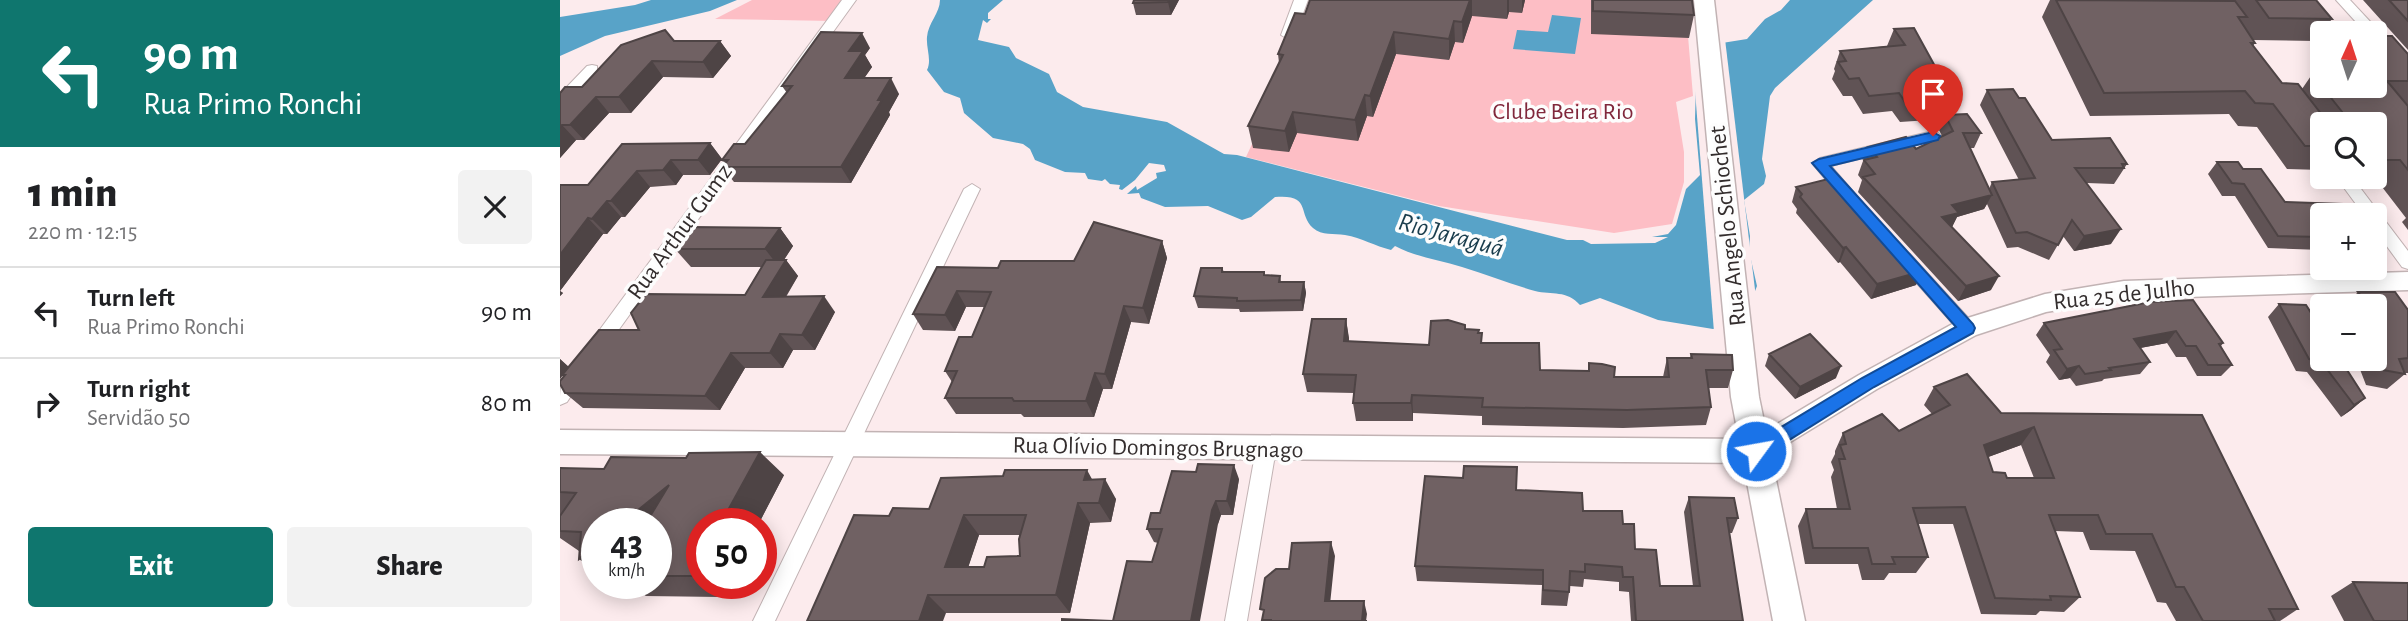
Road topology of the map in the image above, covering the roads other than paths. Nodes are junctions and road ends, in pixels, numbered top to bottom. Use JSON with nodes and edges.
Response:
{"nodes":[{"id":1,"x":849,"y":0,"type":"edge"},
{"id":2,"x":1301,"y":0,"type":"edge"},
{"id":3,"x":1704,"y":0,"type":"edge"},
{"id":4,"x":2343,"y":0,"type":"edge"},
{"id":5,"x":2362,"y":21,"type":"edge"},
{"id":6,"x":1284,"y":45,"type":"edge"},
{"id":7,"x":592,"y":69,"type":"dead end"},
{"id":8,"x":560,"y":103,"type":"edge"},
{"id":9,"x":1933,"y":136,"type":"dead end"},
{"id":10,"x":972,"y":189,"type":"dead end"},
{"id":11,"x":1856,"y":205,"type":"edge"},
{"id":12,"x":2387,"y":235,"type":"edge"},
{"id":13,"x":1893,"y":246,"type":"edge"},
{"id":14,"x":2408,"y":263,"type":"edge"},
{"id":15,"x":2408,"y":281,"type":"edge"},
{"id":16,"x":1967,"y":328,"type":"junction"},
{"id":17,"x":560,"y":397,"type":"edge"},
{"id":18,"x":560,"y":442,"type":"edge"},
{"id":19,"x":848,"y":445,"type":"junction"},
{"id":20,"x":1266,"y":449,"type":"junction"},
{"id":21,"x":1756,"y":451,"type":"junction"},
{"id":22,"x":764,"y":621,"type":"edge"},
{"id":23,"x":1236,"y":621,"type":"edge"},
{"id":24,"x":1789,"y":621,"type":"edge"}],
"edges":[{"from":1,"to":17,"type":"street","name":"Rua Arthur Gumz"},
{"from":2,"to":6,"type":"street"},
{"from":3,"to":21,"type":"main road","name":"Rua Angelo Schiochet"},
{"from":4,"to":5,"type":"street"},
{"from":7,"to":8,"type":"street"},
{"from":9,"to":11,"type":"street"},
{"from":10,"to":19,"type":"street"},
{"from":12,"to":14,"type":"street"},
{"from":13,"to":16,"type":"street"},
{"from":15,"to":16,"type":"main road","name":"Rua 25 de Julho"},
{"from":16,"to":21,"type":"main road","name":"Rua 25 de Julho"},
{"from":18,"to":19,"type":"main road","name":"Rua Olívio Domingos Brugnago"},
{"from":19,"to":20,"type":"main road","name":"Rua Olívio Domingos Brugnago"},
{"from":19,"to":22,"type":"street"},
{"from":20,"to":21,"type":"main road","name":"Rua Olívio Domingos Brugnago"},
{"from":20,"to":23,"type":"street"},
{"from":21,"to":24,"type":"main road"}]}
